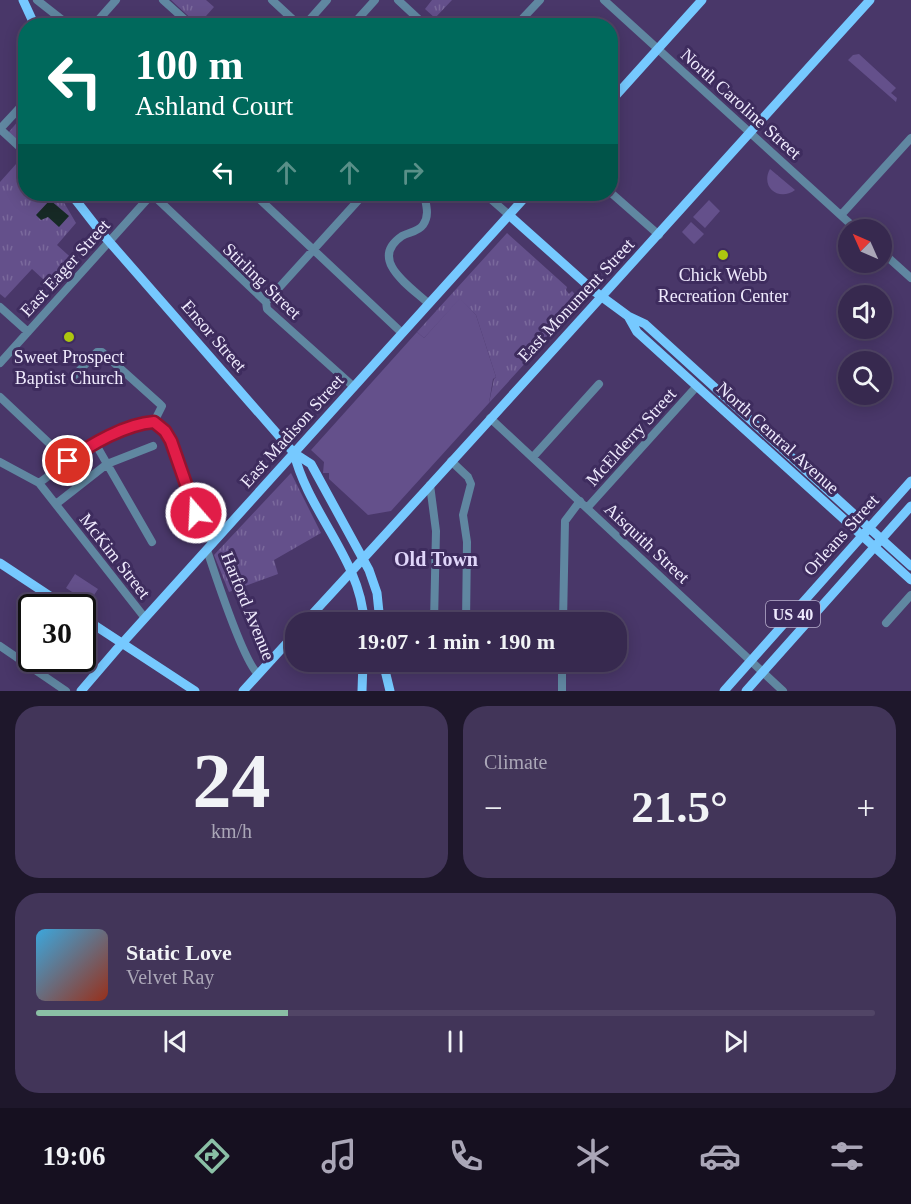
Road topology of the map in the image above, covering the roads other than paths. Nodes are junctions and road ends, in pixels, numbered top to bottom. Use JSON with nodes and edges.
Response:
{"nodes":[{"id":1,"x":23,"y":0,"type":"edge"},
{"id":2,"x":37,"y":0,"type":"edge"},
{"id":3,"x":116,"y":0,"type":"edge"},
{"id":4,"x":163,"y":0,"type":"edge"},
{"id":5,"x":272,"y":0,"type":"edge"},
{"id":6,"x":327,"y":0,"type":"edge"},
{"id":7,"x":375,"y":0,"type":"edge"},
{"id":8,"x":398,"y":0,"type":"edge"},
{"id":9,"x":540,"y":0,"type":"edge"},
{"id":10,"x":604,"y":0,"type":"edge"},
{"id":11,"x":702,"y":0,"type":"edge"},
{"id":12,"x":870,"y":0,"type":"edge"},
{"id":13,"x":31,"y":18,"type":"edge"},
{"id":14,"x":60,"y":18,"type":"edge"},
{"id":15,"x":100,"y":18,"type":"edge"},
{"id":16,"x":183,"y":18,"type":"edge"},
{"id":17,"x":293,"y":18,"type":"edge"},
{"id":18,"x":310,"y":18,"type":"edge"},
{"id":19,"x":359,"y":18,"type":"edge"},
{"id":20,"x":417,"y":18,"type":"edge"},
{"id":21,"x":523,"y":18,"type":"dead end"},
{"id":22,"x":658,"y":49,"type":"junction"},
{"id":23,"x":618,"y":93,"type":"edge"},
{"id":24,"x":18,"y":109,"type":"edge"},
{"id":25,"x":0,"y":129,"type":"edge"},
{"id":26,"x":751,"y":133,"type":"junction"},
{"id":27,"x":911,"y":138,"type":"edge"},
{"id":28,"x":18,"y":146,"type":"edge"},
{"id":29,"x":618,"y":199,"type":"edge"},
{"id":30,"x":77,"y":201,"type":"edge"},
{"id":31,"x":146,"y":201,"type":"edge"},
{"id":32,"x":159,"y":201,"type":"edge"},
{"id":33,"x":261,"y":201,"type":"edge"},
{"id":34,"x":358,"y":201,"type":"edge"},
{"id":35,"x":425,"y":201,"type":"edge"},
{"id":36,"x":493,"y":201,"type":"edge"},
{"id":37,"x":522,"y":201,"type":"edge"},
{"id":38,"x":509,"y":215,"type":"junction"},
{"id":39,"x":841,"y":215,"type":"junction"},
{"id":40,"x":845,"y":219,"type":"edge"},
{"id":41,"x":659,"y":235,"type":"junction"},
{"id":42,"x":110,"y":241,"type":"junction"},
{"id":43,"x":313,"y":250,"type":"junction"},
{"id":44,"x":892,"y":261,"type":"edge"},
{"id":45,"x":911,"y":278,"type":"edge"},
{"id":46,"x":602,"y":297,"type":"junction"},
{"id":47,"x":266,"y":302,"type":"junction"},
{"id":48,"x":429,"y":304,"type":"junction"},
{"id":49,"x":0,"y":307,"type":"edge"},
{"id":50,"x":628,"y":316,"type":"junction"},
{"id":51,"x":28,"y":332,"type":"junction"},
{"id":52,"x":402,"y":333,"type":"junction"},
{"id":53,"x":0,"y":363,"type":"edge"},
{"id":54,"x":687,"y":363,"type":"junction"},
{"id":55,"x":680,"y":371,"type":"junction"},
{"id":56,"x":75,"y":375,"type":"dead end"},
{"id":57,"x":599,"y":384,"type":"dead end"},
{"id":58,"x":697,"y":386,"type":"junction"},
{"id":59,"x":354,"y":387,"type":"junction"},
{"id":60,"x":0,"y":397,"type":"edge"},
{"id":61,"x":490,"y":418,"type":"junction"},
{"id":62,"x":154,"y":422,"type":"junction"},
{"id":63,"x":95,"y":443,"type":"junction"},
{"id":64,"x":153,"y":446,"type":"dead end"},
{"id":65,"x":294,"y":453,"type":"junction"},
{"id":66,"x":533,"y":457,"type":"junction"},
{"id":67,"x":68,"y":461,"type":"junction"},
{"id":68,"x":451,"y":461,"type":"junction"},
{"id":69,"x":0,"y":462,"type":"edge"},
{"id":70,"x":107,"y":464,"type":"junction"},
{"id":71,"x":911,"y":481,"type":"edge"},
{"id":72,"x":39,"y":483,"type":"junction"},
{"id":73,"x":430,"y":485,"type":"junction"},
{"id":74,"x":580,"y":501,"type":"junction"},
{"id":75,"x":56,"y":504,"type":"junction"},
{"id":76,"x":911,"y":506,"type":"edge"},
{"id":77,"x":587,"y":508,"type":"junction"},
{"id":78,"x":869,"y":529,"type":"junction"},
{"id":79,"x":862,"y":536,"type":"junction"},
{"id":80,"x":882,"y":539,"type":"junction"},
{"id":81,"x":152,"y":542,"type":"dead end"},
{"id":82,"x":210,"y":547,"type":"junction"},
{"id":83,"x":874,"y":547,"type":"junction"},
{"id":84,"x":362,"y":559,"type":"junction"},
{"id":85,"x":0,"y":563,"type":"edge"},
{"id":86,"x":911,"y":566,"type":"edge"},
{"id":87,"x":351,"y":572,"type":"junction"},
{"id":88,"x":911,"y":580,"type":"edge"},
{"id":89,"x":47,"y":594,"type":"edge"},
{"id":90,"x":911,"y":595,"type":"edge"},
{"id":91,"x":314,"y":612,"type":"edge"},
{"id":92,"x":363,"y":612,"type":"edge"},
{"id":93,"x":378,"y":612,"type":"edge"},
{"id":94,"x":434,"y":612,"type":"edge"},
{"id":95,"x":466,"y":612,"type":"edge"},
{"id":96,"x":563,"y":612,"type":"edge"},
{"id":97,"x":145,"y":618,"type":"junction"},
{"id":98,"x":886,"y":622,"type":"dead end"},
{"id":99,"x":96,"y":626,"type":"edge"},
{"id":100,"x":123,"y":644,"type":"junction"},
{"id":101,"x":285,"y":645,"type":"edge"},
{"id":102,"x":0,"y":646,"type":"edge"},
{"id":103,"x":751,"y":660,"type":"junction"},
{"id":104,"x":363,"y":672,"type":"edge"},
{"id":105,"x":385,"y":672,"type":"edge"},
{"id":106,"x":562,"y":672,"type":"edge"},
{"id":107,"x":763,"y":673,"type":"junction"},
{"id":108,"x":258,"y":674,"type":"junction"},
{"id":109,"x":66,"y":691,"type":"edge"},
{"id":110,"x":81,"y":691,"type":"edge"},
{"id":111,"x":195,"y":691,"type":"edge"},
{"id":112,"x":243,"y":691,"type":"edge"},
{"id":113,"x":362,"y":691,"type":"edge"},
{"id":114,"x":390,"y":691,"type":"edge"},
{"id":115,"x":562,"y":691,"type":"edge"},
{"id":116,"x":724,"y":691,"type":"edge"},
{"id":117,"x":746,"y":691,"type":"edge"},
{"id":118,"x":783,"y":691,"type":"edge"}],
"edges":[{"from":1,"to":13,"type":"main road"},
{"from":2,"to":14,"type":"street"},
{"from":3,"to":15,"type":"street"},
{"from":4,"to":16,"type":"street"},
{"from":5,"to":17,"type":"street"},
{"from":6,"to":18,"type":"street"},
{"from":7,"to":19,"type":"street"},
{"from":8,"to":20,"type":"street"},
{"from":9,"to":21,"type":"street"},
{"from":10,"to":22,"type":"street","name":"North Caroline Street"},
{"from":11,"to":22,"type":"main road"},
{"from":12,"to":26,"type":"main road","name":"East Monument Street"},
{"from":22,"to":23,"type":"main road"},
{"from":22,"to":26,"type":"street","name":"North Caroline Street"},
{"from":24,"to":25,"type":"street"},
{"from":25,"to":28,"type":"street"},
{"from":26,"to":39,"type":"street","name":"North Caroline Street"},
{"from":26,"to":41,"type":"main road","name":"East Monument Street"},
{"from":27,"to":39,"type":"street"},
{"from":29,"to":41,"type":"street"},
{"from":30,"to":42,"type":"main road"},
{"from":31,"to":42,"type":"street","name":"East Eager Street"},
{"from":32,"to":47,"type":"street","name":"Stirling Street"},
{"from":33,"to":43,"type":"street"},
{"from":34,"to":43,"type":"street"},
{"from":35,"to":48,"type":"street"},
{"from":36,"to":38,"type":"street","name":"North Central Avenue"},
{"from":37,"to":38,"type":"main road","name":"East Madison Street"},
{"from":38,"to":46,"type":"main road","name":"North Central Avenue"},
{"from":38,"to":48,"type":"main road","name":"East Madison Street"},
{"from":39,"to":40,"type":"street","name":"North Caroline Street"},
{"from":41,"to":46,"type":"main road","name":"East Monument Street"},
{"from":42,"to":51,"type":"street","name":"East Eager Street"},
{"from":42,"to":65,"type":"main road","name":"Ensor Street"},
{"from":43,"to":47,"type":"street"},
{"from":43,"to":52,"type":"street"},
{"from":44,"to":45,"type":"street"},
{"from":46,"to":50,"type":"main road","name":"North Central Avenue"},
{"from":46,"to":61,"type":"main road","name":"East Monument Street"},
{"from":47,"to":59,"type":"street","name":"Stirling Street"},
{"from":48,"to":52,"type":"main road","name":"East Madison Street"},
{"from":49,"to":51,"type":"street"},
{"from":50,"to":54,"type":"main road","name":"North Central Avenue"},
{"from":50,"to":55,"type":"main road","name":"North Central Avenue"},
{"from":51,"to":53,"type":"street","name":"East Eager Street"},
{"from":52,"to":59,"type":"main road","name":"East Madison Street"},
{"from":54,"to":55,"type":"main road"},
{"from":54,"to":78,"type":"main road","name":"North Central Avenue"},
{"from":55,"to":58,"type":"main road","name":"North Central Avenue"},
{"from":56,"to":62,"type":"street"},
{"from":57,"to":66,"type":"street"},
{"from":58,"to":77,"type":"street","name":"McElderry Street"},
{"from":58,"to":79,"type":"main road","name":"North Central Avenue"},
{"from":59,"to":65,"type":"main road","name":"East Madison Street"},
{"from":60,"to":67,"type":"street"},
{"from":61,"to":66,"type":"street","name":"Aisquith Street"},
{"from":61,"to":68,"type":"main road","name":"East Monument Street"},
{"from":62,"to":63,"type":"street"},
{"from":62,"to":82,"type":"street","name":"Harford Avenue"},
{"from":63,"to":67,"type":"street"},
{"from":63,"to":70,"type":"street"},
{"from":64,"to":70,"type":"street"},
{"from":65,"to":82,"type":"main road","name":"East Madison Street"},
{"from":65,"to":84,"type":"main road","name":"Ensor Street"},
{"from":65,"to":87,"type":"main road","name":"Ensor Street"},
{"from":66,"to":74,"type":"street","name":"Aisquith Street"},
{"from":67,"to":72,"type":"street"},
{"from":68,"to":73,"type":"main road","name":"East Monument Street"},
{"from":68,"to":95,"type":"street"},
{"from":69,"to":72,"type":"street"},
{"from":70,"to":75,"type":"street"},
{"from":70,"to":81,"type":"street"},
{"from":71,"to":78,"type":"main road","name":"Orleans Street","number":"US 40"},
{"from":72,"to":75,"type":"street","name":"McKim Street"},
{"from":73,"to":84,"type":"main road","name":"East Monument Street"},
{"from":73,"to":94,"type":"street"},
{"from":74,"to":77,"type":"street","name":"Aisquith Street"},
{"from":74,"to":96,"type":"street","name":"McElderry Street"},
{"from":75,"to":97,"type":"street","name":"McKim Street"},
{"from":76,"to":80,"type":"main road","name":"Orleans Street","number":"US 40"},
{"from":77,"to":103,"type":"street","name":"Aisquith Street"},
{"from":78,"to":79,"type":"main road","name":"Orleans Street","number":"US 40"},
{"from":78,"to":80,"type":"main road","name":"North Central Avenue"},
{"from":79,"to":83,"type":"main road","name":"North Central Avenue"},
{"from":79,"to":103,"type":"main road","name":"Orleans Street","number":"US 40"},
{"from":80,"to":83,"type":"main road","name":"Orleans Street","number":"US 40"},
{"from":80,"to":86,"type":"main road","name":"North Central Avenue"},
{"from":82,"to":97,"type":"main road","name":"East Madison Street"},
{"from":82,"to":108,"type":"street","name":"Harford Avenue"},
{"from":83,"to":88,"type":"main road","name":"North Central Avenue"},
{"from":83,"to":107,"type":"main road","name":"Orleans Street","number":"US 40"},
{"from":84,"to":87,"type":"main road","name":"East Monument Street"},
{"from":84,"to":93,"type":"main road","name":"Ensor Street"},
{"from":85,"to":89,"type":"main road"},
{"from":87,"to":91,"type":"main road","name":"East Monument Street"},
{"from":87,"to":92,"type":"main road","name":"Ensor Street"},
{"from":90,"to":98,"type":"street"},
{"from":97,"to":100,"type":"main road","name":"East Madison Street"},
{"from":99,"to":100,"type":"main road"},
{"from":100,"to":110,"type":"main road","name":"East Madison Street"},
{"from":100,"to":111,"type":"main road"},
{"from":101,"to":108,"type":"main road"},
{"from":102,"to":109,"type":"street"},
{"from":103,"to":107,"type":"street","name":"Aisquith Street"},
{"from":103,"to":116,"type":"main road","name":"Orleans Street","number":"US 40"},
{"from":104,"to":113,"type":"main road"},
{"from":105,"to":114,"type":"main road"},
{"from":106,"to":115,"type":"street"},
{"from":107,"to":117,"type":"main road","name":"Orleans Street","number":"US 40"},
{"from":107,"to":118,"type":"street","name":"Aisquith Street"},
{"from":108,"to":112,"type":"main road"}]}
